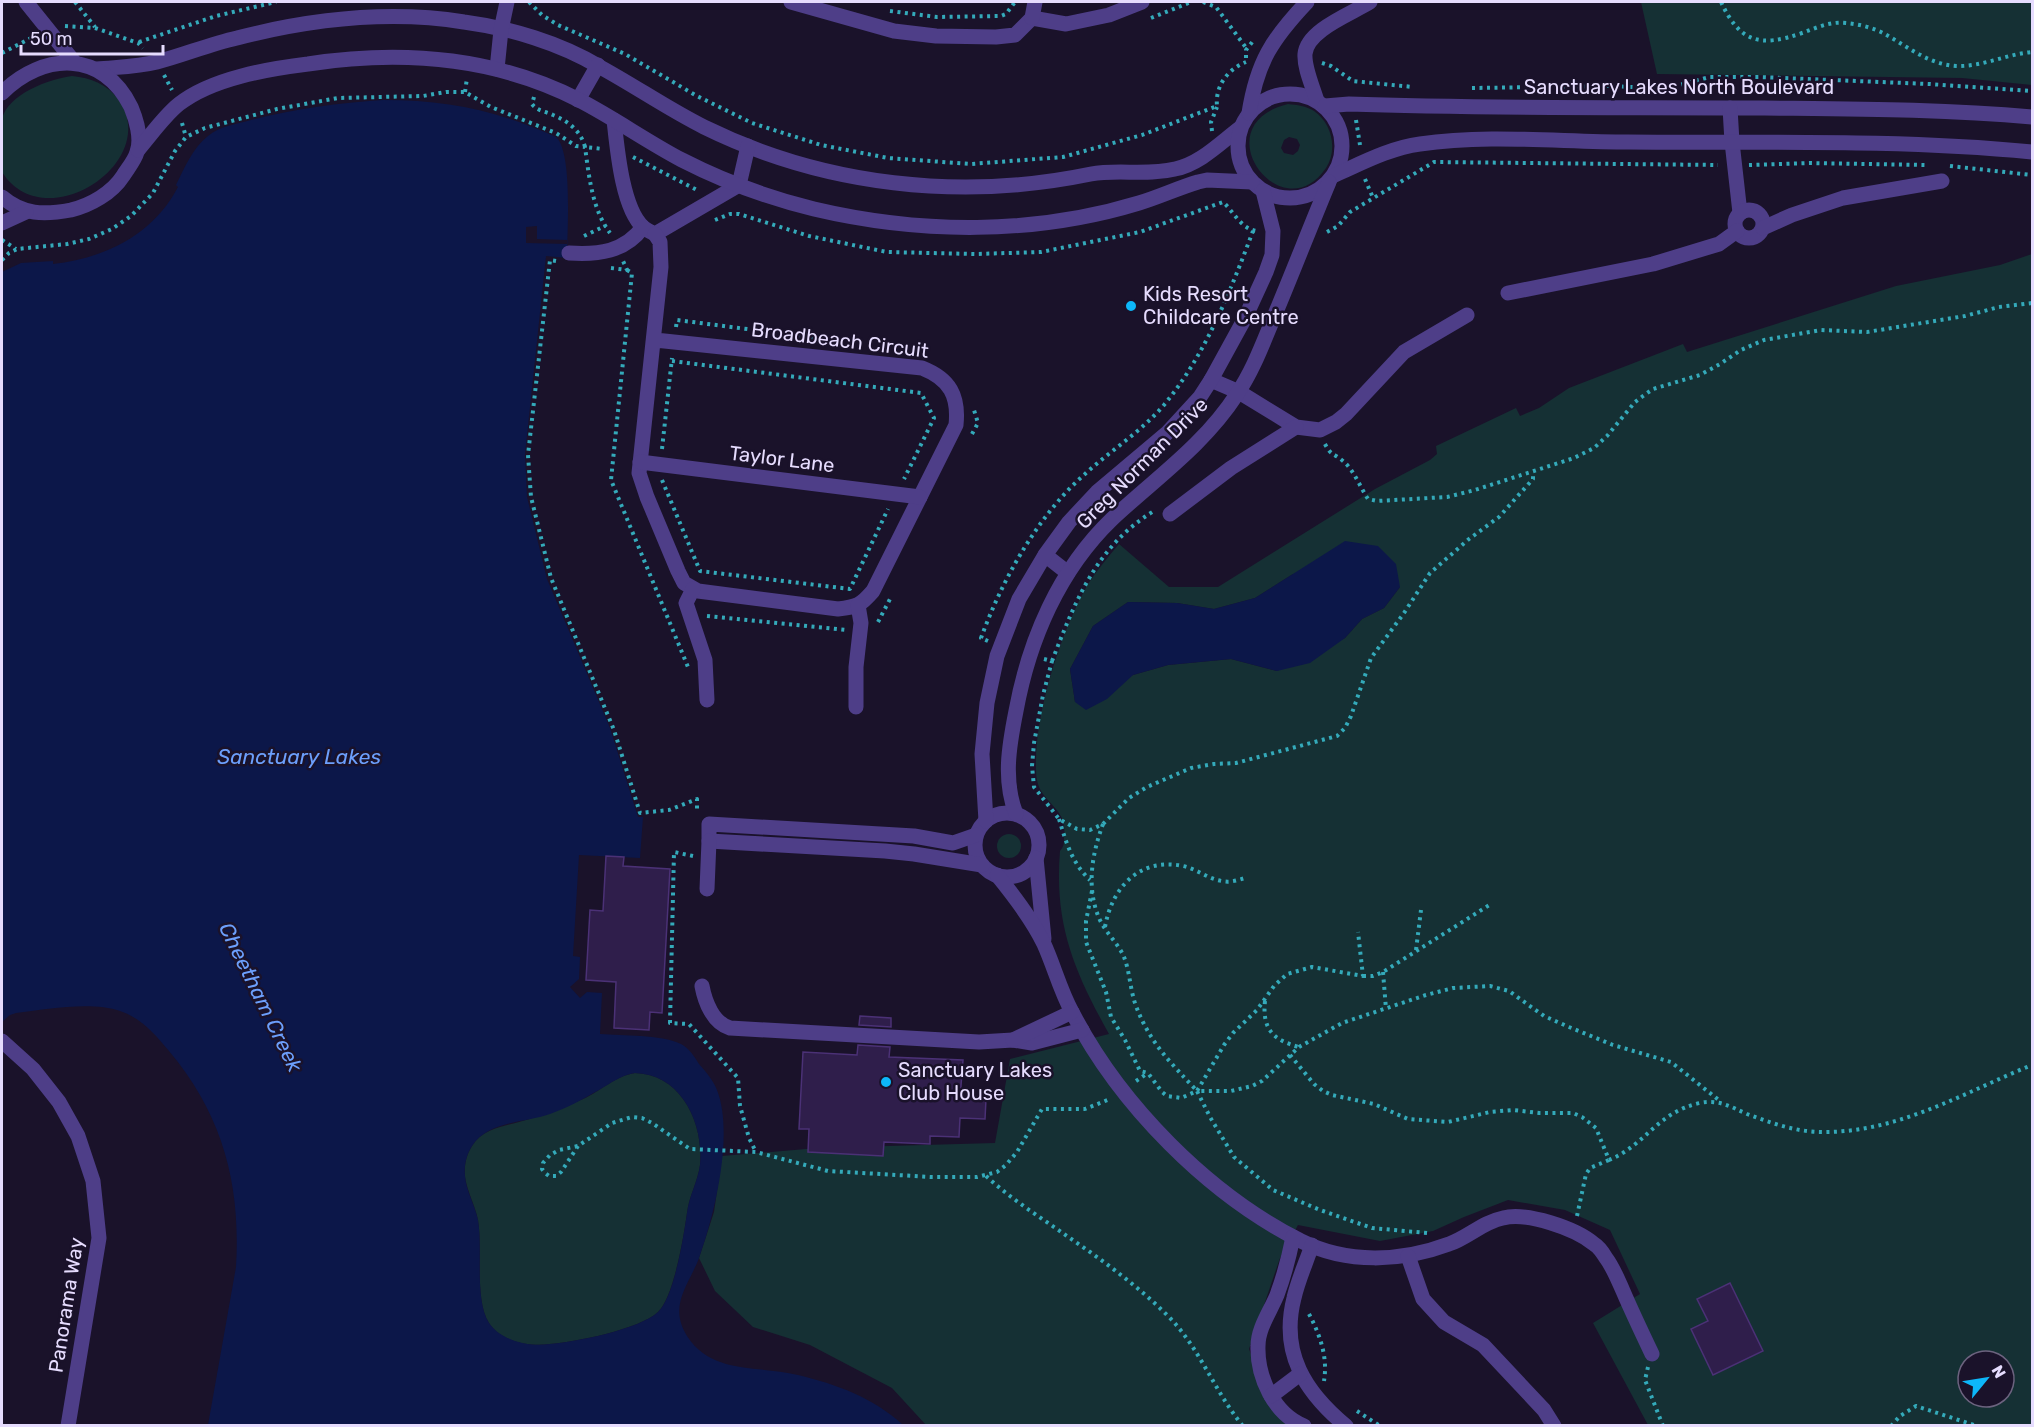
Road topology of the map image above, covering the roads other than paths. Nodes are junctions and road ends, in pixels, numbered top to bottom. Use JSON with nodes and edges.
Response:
{"nodes":[{"id":1,"x":26,"y":2,"type":"edge"},
{"id":2,"x":507,"y":2,"type":"edge"},
{"id":3,"x":793,"y":2,"type":"edge"},
{"id":4,"x":1035,"y":2,"type":"edge"},
{"id":5,"x":1142,"y":2,"type":"edge"},
{"id":6,"x":1307,"y":2,"type":"edge"},
{"id":7,"x":1370,"y":2,"type":"edge"},
{"id":8,"x":1032,"y":18,"type":"junction"},
{"id":9,"x":501,"y":30,"type":"junction"},
{"id":10,"x":75,"y":63,"type":"junction"},
{"id":11,"x":598,"y":65,"type":"junction"},
{"id":12,"x":97,"y":69,"type":"junction"},
{"id":13,"x":497,"y":69,"type":"junction"},
{"id":14,"x":2,"y":93,"type":"edge"},
{"id":15,"x":578,"y":100,"type":"junction"},
{"id":16,"x":1321,"y":103,"type":"junction"},
{"id":17,"x":1730,"y":108,"type":"junction"},
{"id":18,"x":1249,"y":113,"type":"junction"},
{"id":19,"x":2032,"y":117,"type":"edge"},
{"id":20,"x":614,"y":120,"type":"junction"},
{"id":21,"x":1240,"y":128,"type":"junction"},
{"id":22,"x":1732,"y":142,"type":"junction"},
{"id":23,"x":748,"y":146,"type":"junction"},
{"id":24,"x":138,"y":150,"type":"junction"},
{"id":25,"x":2032,"y":152,"type":"edge"},
{"id":26,"x":1332,"y":178,"type":"junction"},
{"id":27,"x":1942,"y":181,"type":"dead end"},
{"id":28,"x":739,"y":185,"type":"junction"},
{"id":29,"x":1257,"y":186,"type":"junction"},
{"id":30,"x":2,"y":197,"type":"edge"},
{"id":31,"x":26,"y":212,"type":"junction"},
{"id":32,"x":1754,"y":217,"type":"junction"},
{"id":33,"x":2,"y":223,"type":"edge"},
{"id":34,"x":649,"y":230,"type":"junction"},
{"id":35,"x":1737,"y":231,"type":"junction"},
{"id":36,"x":565,"y":257,"type":"road end"},
{"id":37,"x":1508,"y":293,"type":"dead end"},
{"id":38,"x":1467,"y":315,"type":"dead end"},
{"id":39,"x":655,"y":340,"type":"junction"},
{"id":40,"x":1211,"y":380,"type":"junction"},
{"id":41,"x":1239,"y":392,"type":"junction"},
{"id":42,"x":1296,"y":427,"type":"junction"},
{"id":43,"x":640,"y":462,"type":"junction"},
{"id":44,"x":920,"y":497,"type":"junction"},
{"id":45,"x":1170,"y":514,"type":"road end"},
{"id":46,"x":1045,"y":555,"type":"junction"},
{"id":47,"x":1068,"y":573,"type":"junction"},
{"id":48,"x":693,"y":589,"type":"junction"},
{"id":49,"x":858,"y":605,"type":"junction"},
{"id":50,"x":706,"y":700,"type":"dead end"},
{"id":51,"x":856,"y":707,"type":"dead end"},
{"id":52,"x":1016,"y":814,"type":"junction"},
{"id":53,"x":986,"y":821,"type":"junction"},
{"id":54,"x":976,"y":835,"type":"junction"},
{"id":55,"x":702,"y":843,"type":"junction"},
{"id":56,"x":1036,"y":858,"type":"junction"},
{"id":57,"x":982,"y":865,"type":"junction"},
{"id":58,"x":997,"y":875,"type":"junction"},
{"id":59,"x":707,"y":889,"type":"dead end"},
{"id":60,"x":1044,"y":945,"type":"junction"},
{"id":61,"x":702,"y":986,"type":"dead end"},
{"id":62,"x":1072,"y":1012,"type":"junction"},
{"id":63,"x":1082,"y":1030,"type":"junction"},
{"id":64,"x":1013,"y":1040,"type":"junction"},
{"id":65,"x":2,"y":1041,"type":"edge"},
{"id":66,"x":1303,"y":1242,"type":"junction"},
{"id":67,"x":1408,"y":1256,"type":"junction"},
{"id":68,"x":1652,"y":1354,"type":"road end"},
{"id":69,"x":1300,"y":1374,"type":"junction"},
{"id":70,"x":1270,"y":1396,"type":"junction"},
{"id":71,"x":68,"y":1425,"type":"edge"},
{"id":72,"x":1304,"y":1425,"type":"edge"},
{"id":73,"x":1346,"y":1425,"type":"edge"},
{"id":74,"x":1554,"y":1425,"type":"edge"}],
"edges":[{"from":1,"to":10,"type":"street"},
{"from":2,"to":9,"type":"street"},
{"from":3,"to":8,"type":"street"},
{"from":4,"to":8,"type":"street"},
{"from":5,"to":8,"type":"street"},
{"from":6,"to":18,"type":"street"},
{"from":7,"to":16,"type":"street"},
{"from":9,"to":11,"type":"street"},
{"from":9,"to":12,"type":"street"},
{"from":9,"to":13,"type":"street"},
{"from":10,"to":12,"type":"street"},
{"from":10,"to":14,"type":"street"},
{"from":11,"to":15,"type":"street"},
{"from":11,"to":23,"type":"street"},
{"from":12,"to":24,"type":"street"},
{"from":13,"to":15,"type":"street"},
{"from":13,"to":24,"type":"street"},
{"from":15,"to":20,"type":"street"},
{"from":16,"to":17,"type":"street","name":"Sanctuary Lakes North Boulevard"},
{"from":16,"to":18,"type":"street"},
{"from":16,"to":26,"type":"street"},
{"from":17,"to":19,"type":"street","name":"Sanctuary Lakes North Boulevard"},
{"from":17,"to":22,"type":"street"},
{"from":18,"to":21,"type":"street"},
{"from":20,"to":28,"type":"street"},
{"from":20,"to":34,"type":"street"},
{"from":21,"to":23,"type":"street"},
{"from":21,"to":29,"type":"street"},
{"from":22,"to":25,"type":"street"},
{"from":22,"to":26,"type":"street"},
{"from":22,"to":32,"type":"street"},
{"from":23,"to":28,"type":"street"},
{"from":24,"to":31,"type":"street"},
{"from":26,"to":29,"type":"street"},
{"from":26,"to":41,"type":"street","name":"Greg Norman Drive"},
{"from":27,"to":32,"type":"street"},
{"from":28,"to":29,"type":"street"},
{"from":28,"to":34,"type":"street"},
{"from":29,"to":40,"type":"street","name":"Greg Norman Drive"},
{"from":30,"to":31,"type":"street"},
{"from":31,"to":33,"type":"street"},
{"from":32,"to":35,"type":"street"},
{"from":32,"to":35,"type":"street"},
{"from":34,"to":36,"type":"street"},
{"from":34,"to":39,"type":"street"},
{"from":35,"to":37,"type":"street"},
{"from":38,"to":42,"type":"street"},
{"from":39,"to":43,"type":"street"},
{"from":39,"to":44,"type":"street","name":"Broadbeach Circuit"},
{"from":40,"to":41,"type":"street"},
{"from":40,"to":46,"type":"street","name":"Greg Norman Drive"},
{"from":41,"to":42,"type":"street"},
{"from":41,"to":47,"type":"street","name":"Greg Norman Drive"},
{"from":42,"to":45,"type":"street"},
{"from":43,"to":44,"type":"street","name":"Taylor Lane"},
{"from":43,"to":48,"type":"street"},
{"from":44,"to":49,"type":"street","name":"Broadbeach Circuit"},
{"from":46,"to":47,"type":"street"},
{"from":46,"to":53,"type":"street","name":"Greg Norman Drive"},
{"from":47,"to":52,"type":"street","name":"Greg Norman Drive"},
{"from":48,"to":49,"type":"street"},
{"from":48,"to":50,"type":"street"},
{"from":49,"to":51,"type":"street"},
{"from":52,"to":53,"type":"street"},
{"from":52,"to":56,"type":"street"},
{"from":53,"to":54,"type":"street"},
{"from":54,"to":55,"type":"street"},
{"from":54,"to":57,"type":"street"},
{"from":55,"to":57,"type":"street"},
{"from":55,"to":59,"type":"street"},
{"from":56,"to":58,"type":"street"},
{"from":56,"to":60,"type":"street"},
{"from":57,"to":58,"type":"street"},
{"from":58,"to":60,"type":"street"},
{"from":60,"to":62,"type":"street"},
{"from":61,"to":64,"type":"street"},
{"from":62,"to":63,"type":"street"},
{"from":62,"to":64,"type":"street"},
{"from":63,"to":64,"type":"street"},
{"from":63,"to":66,"type":"street"},
{"from":65,"to":71,"type":"street","name":"Panorama Way"},
{"from":66,"to":67,"type":"street"},
{"from":66,"to":69,"type":"street"},
{"from":66,"to":70,"type":"street"},
{"from":67,"to":68,"type":"street"},
{"from":67,"to":74,"type":"street"},
{"from":69,"to":70,"type":"street"},
{"from":69,"to":73,"type":"street"},
{"from":70,"to":72,"type":"street"}]}
